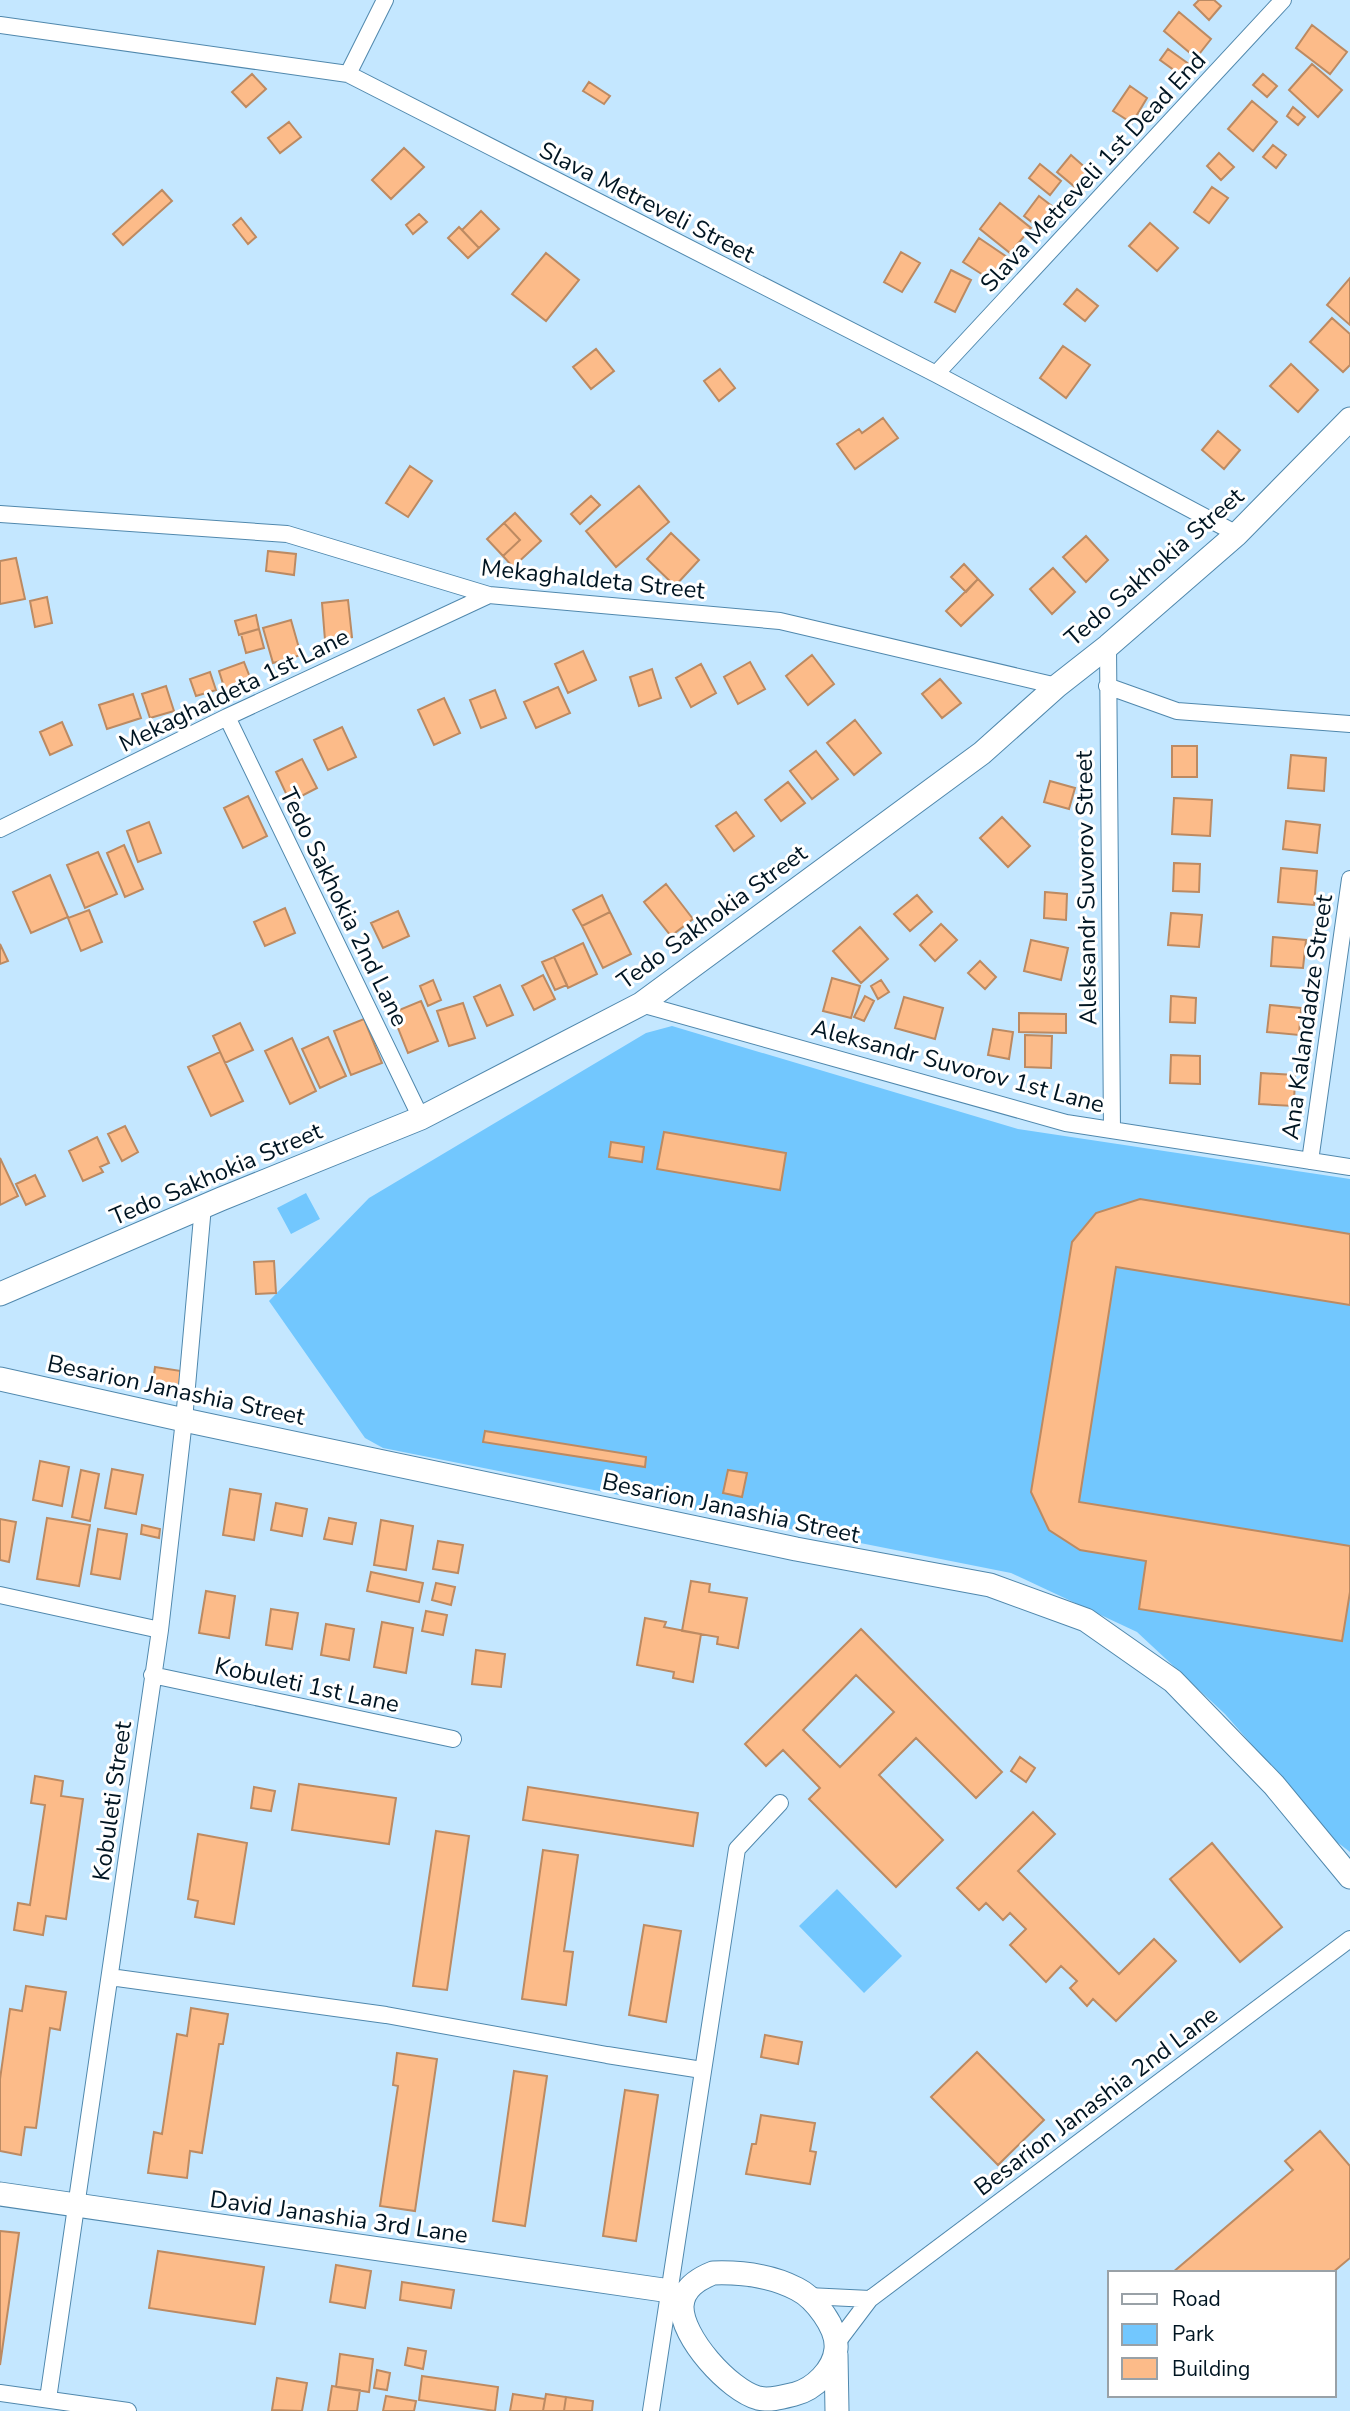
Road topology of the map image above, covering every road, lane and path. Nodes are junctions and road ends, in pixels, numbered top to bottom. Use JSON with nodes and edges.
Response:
{"nodes":[{"id":1,"x":385,"y":0,"type":"edge"},
{"id":2,"x":1283,"y":0,"type":"edge"},
{"id":3,"x":0,"y":25,"type":"edge"},
{"id":4,"x":348,"y":74,"type":"junction"},
{"id":5,"x":936,"y":374,"type":"junction"},
{"id":6,"x":1350,"y":419,"type":"edge"},
{"id":7,"x":0,"y":514,"type":"edge"},
{"id":8,"x":1237,"y":534,"type":"junction"},
{"id":9,"x":489,"y":595,"type":"junction"},
{"id":10,"x":1108,"y":646,"type":"junction"},
{"id":11,"x":1057,"y":686,"type":"junction"},
{"id":12,"x":1107,"y":686,"type":"junction"},
{"id":13,"x":227,"y":717,"type":"junction"},
{"id":14,"x":1350,"y":724,"type":"edge"},
{"id":15,"x":0,"y":830,"type":"edge"},
{"id":16,"x":1350,"y":879,"type":"edge"},
{"id":17,"x":641,"y":1003,"type":"junction"},
{"id":18,"x":421,"y":1118,"type":"junction"},
{"id":19,"x":1112,"y":1130,"type":"junction"},
{"id":20,"x":1310,"y":1161,"type":"junction"},
{"id":21,"x":1350,"y":1167,"type":"edge"},
{"id":22,"x":203,"y":1206,"type":"junction"},
{"id":23,"x":0,"y":1294,"type":"edge"},
{"id":24,"x":0,"y":1378,"type":"edge"},
{"id":25,"x":184,"y":1420,"type":"junction"},
{"id":26,"x":0,"y":1595,"type":"edge"},
{"id":27,"x":160,"y":1630,"type":"junction"},
{"id":28,"x":152,"y":1675,"type":"junction"},
{"id":29,"x":453,"y":1740,"type":"dead end"},
{"id":30,"x":780,"y":1802,"type":"dead end"},
{"id":31,"x":1350,"y":1877,"type":"edge"},
{"id":32,"x":1350,"y":1940,"type":"edge"},
{"id":33,"x":110,"y":1978,"type":"junction"},
{"id":34,"x":702,"y":2070,"type":"junction"},
{"id":35,"x":0,"y":2194,"type":"edge"},
{"id":36,"x":77,"y":2206,"type":"junction"},
{"id":37,"x":713,"y":2273,"type":"junction"},
{"id":38,"x":670,"y":2291,"type":"junction"},
{"id":39,"x":808,"y":2296,"type":"junction"},
{"id":40,"x":870,"y":2299,"type":"junction"},
{"id":41,"x":688,"y":2330,"type":"junction"},
{"id":42,"x":836,"y":2347,"type":"junction"},
{"id":43,"x":0,"y":2393,"type":"edge"},
{"id":44,"x":48,"y":2399,"type":"junction"},
{"id":45,"x":769,"y":2399,"type":"junction"},
{"id":46,"x":128,"y":2411,"type":"edge"},
{"id":47,"x":651,"y":2411,"type":"edge"},
{"id":48,"x":790,"y":2411,"type":"edge"},
{"id":49,"x":837,"y":2411,"type":"edge"}],
"edges":[{"from":1,"to":4,"type":"street"},
{"from":2,"to":5,"type":"street","name":"Slava Metreveli 1st Dead End"},
{"from":3,"to":4,"type":"street","name":"Slava Metreveli Street"},
{"from":4,"to":5,"type":"street","name":"Slava Metreveli Street"},
{"from":5,"to":8,"type":"street","name":"Slava Metreveli Street"},
{"from":6,"to":8,"type":"street","name":"Tedo Sakhokia Street"},
{"from":7,"to":9,"type":"street","name":"Mekaghaldeta Street"},
{"from":8,"to":10,"type":"street","name":"Tedo Sakhokia Street"},
{"from":9,"to":11,"type":"street","name":"Mekaghaldeta Street"},
{"from":9,"to":13,"type":"street","name":"Mekaghaldeta 1st Lane"},
{"from":10,"to":11,"type":"street","name":"Tedo Sakhokia Street"},
{"from":10,"to":12,"type":"street","name":"Aleksandr Suvorov Street"},
{"from":11,"to":17,"type":"street","name":"Tedo Sakhokia Street"},
{"from":12,"to":14,"type":"street"},
{"from":12,"to":19,"type":"street","name":"Aleksandr Suvorov Street"},
{"from":13,"to":15,"type":"street","name":"Mekaghaldeta 1st Lane"},
{"from":13,"to":18,"type":"street","name":"Tedo Sakhokia 2nd Lane"},
{"from":16,"to":20,"type":"street","name":"Ana Kalandadze Street"},
{"from":17,"to":18,"type":"street","name":"Tedo Sakhokia Street"},
{"from":17,"to":19,"type":"street","name":"Aleksandr Suvorov 1st Lane"},
{"from":18,"to":22,"type":"street","name":"Tedo Sakhokia Street"},
{"from":19,"to":20,"type":"street","name":"Aleksandr Suvorov 1st Lane"},
{"from":20,"to":21,"type":"street","name":"Aleksandr Suvorov 1st Lane"},
{"from":22,"to":23,"type":"street","name":"Tedo Sakhokia Street"},
{"from":22,"to":25,"type":"street","name":"Kobuleti Street"},
{"from":24,"to":25,"type":"street","name":"Besarion Janashia Street"},
{"from":25,"to":27,"type":"street","name":"Kobuleti Street"},
{"from":25,"to":31,"type":"street","name":"Besarion Janashia Street"},
{"from":26,"to":27,"type":"street"},
{"from":27,"to":28,"type":"street","name":"Kobuleti Street"},
{"from":28,"to":29,"type":"street","name":"Kobuleti 1st Lane"},
{"from":28,"to":33,"type":"street","name":"Kobuleti Street"},
{"from":30,"to":34,"type":"street"},
{"from":32,"to":40,"type":"street","name":"Besarion Janashia 2nd Lane"},
{"from":33,"to":34,"type":"street"},
{"from":33,"to":36,"type":"street","name":"Kobuleti Street"},
{"from":34,"to":38,"type":"street"},
{"from":35,"to":36,"type":"street","name":"David Janashia 3rd Lane"},
{"from":36,"to":38,"type":"street","name":"David Janashia 3rd Lane"},
{"from":36,"to":44,"type":"street","name":"Kobuleti Street"},
{"from":37,"to":38,"type":"street"},
{"from":37,"to":39,"type":"street"},
{"from":37,"to":41,"type":"street"},
{"from":38,"to":41,"type":"street"},
{"from":38,"to":47,"type":"street"},
{"from":39,"to":40,"type":"street"},
{"from":39,"to":42,"type":"street"},
{"from":40,"to":42,"type":"street","name":"Besarion Janashia 2nd Lane"},
{"from":41,"to":45,"type":"street"},
{"from":42,"to":45,"type":"street"},
{"from":42,"to":49,"type":"street"},
{"from":43,"to":44,"type":"street"},
{"from":44,"to":46,"type":"street"},
{"from":45,"to":48,"type":"street"}]}
